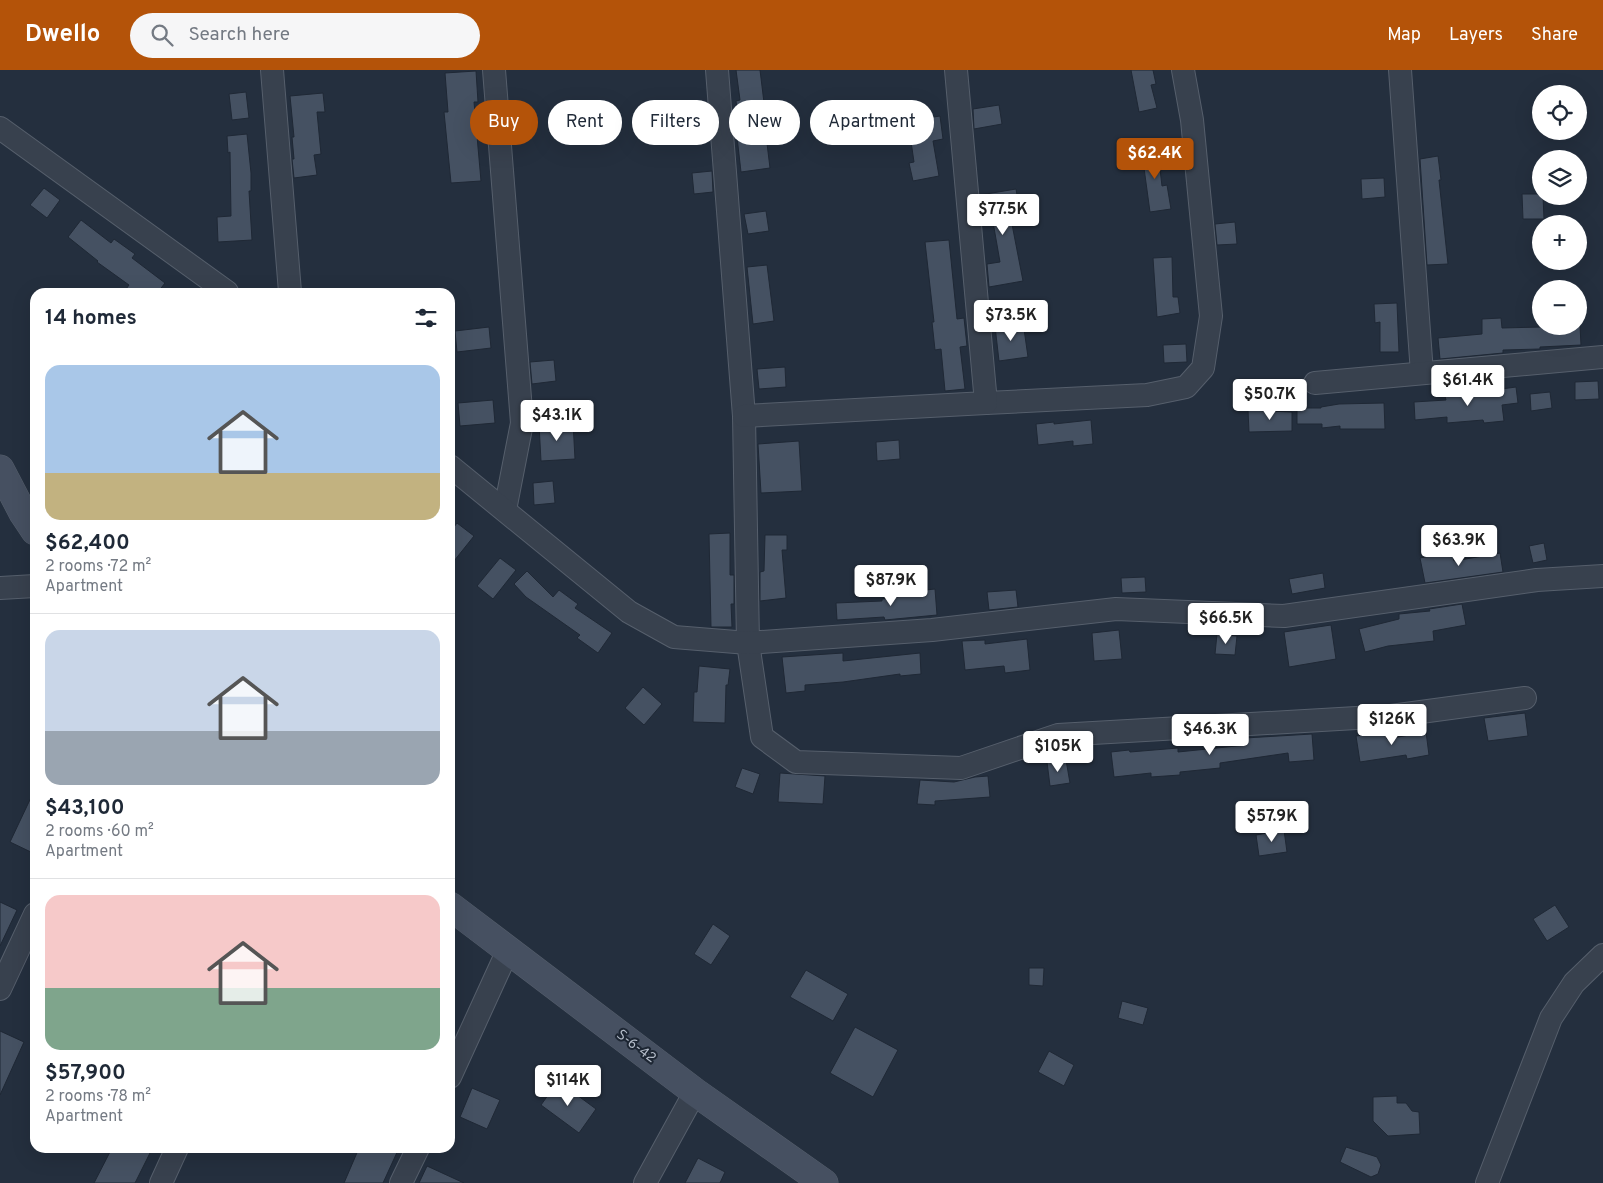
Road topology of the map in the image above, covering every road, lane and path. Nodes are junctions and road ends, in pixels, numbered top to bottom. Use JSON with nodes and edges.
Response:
{"nodes":[{"id":1,"x":272,"y":70,"type":"edge"},
{"id":2,"x":494,"y":70,"type":"edge"},
{"id":3,"x":717,"y":70,"type":"edge"},
{"id":4,"x":956,"y":70,"type":"edge"},
{"id":5,"x":1183,"y":70,"type":"edge"},
{"id":6,"x":1400,"y":70,"type":"edge"},
{"id":7,"x":0,"y":128,"type":"edge"},
{"id":8,"x":221,"y":288,"type":"edge"},
{"id":9,"x":290,"y":288,"type":"edge"},
{"id":10,"x":1603,"y":357,"type":"edge"},
{"id":11,"x":1422,"y":372,"type":"junction"},
{"id":12,"x":1315,"y":383,"type":"dead end"},
{"id":13,"x":986,"y":402,"type":"junction"},
{"id":14,"x":744,"y":416,"type":"junction"},
{"id":15,"x":0,"y":469,"type":"edge"},
{"id":16,"x":455,"y":470,"type":"edge"},
{"id":17,"x":506,"y":510,"type":"junction"},
{"id":18,"x":30,"y":524,"type":"edge"},
{"id":19,"x":1603,"y":576,"type":"edge"},
{"id":20,"x":30,"y":586,"type":"edge"},
{"id":21,"x":0,"y":588,"type":"edge"},
{"id":22,"x":748,"y":643,"type":"junction"},
{"id":23,"x":1525,"y":698,"type":"dead end"},
{"id":24,"x":455,"y":910,"type":"edge"},
{"id":25,"x":30,"y":925,"type":"edge"},
{"id":26,"x":508,"y":950,"type":"junction"},
{"id":27,"x":1603,"y":955,"type":"edge"},
{"id":28,"x":0,"y":989,"type":"edge"},
{"id":29,"x":455,"y":1066,"type":"edge"},
{"id":30,"x":695,"y":1092,"type":"junction"},
{"id":31,"x":175,"y":1153,"type":"edge"},
{"id":32,"x":416,"y":1153,"type":"edge"},
{"id":33,"x":161,"y":1183,"type":"edge"},
{"id":34,"x":401,"y":1183,"type":"edge"},
{"id":35,"x":645,"y":1183,"type":"edge"},
{"id":36,"x":824,"y":1183,"type":"edge"},
{"id":37,"x":1487,"y":1183,"type":"edge"}],
"edges":[{"from":1,"to":9,"type":"street"},
{"from":2,"to":17,"type":"street"},
{"from":3,"to":14,"type":"street"},
{"from":4,"to":13,"type":"street"},
{"from":5,"to":13,"type":"street"},
{"from":6,"to":11,"type":"street"},
{"from":7,"to":8,"type":"street"},
{"from":10,"to":11,"type":"street"},
{"from":11,"to":12,"type":"street"},
{"from":13,"to":14,"type":"street"},
{"from":14,"to":22,"type":"street"},
{"from":15,"to":18,"type":"main road"},
{"from":16,"to":17,"type":"street"},
{"from":17,"to":22,"type":"street"},
{"from":19,"to":22,"type":"street"},
{"from":20,"to":21,"type":"street"},
{"from":22,"to":23,"type":"street"},
{"from":24,"to":26,"type":"main road","name":"Տ-6-42","number":"Տ-6-42"},
{"from":25,"to":28,"type":"street"},
{"from":26,"to":29,"type":"street"},
{"from":26,"to":30,"type":"main road","name":"Տ-6-42","number":"Տ-6-42"},
{"from":27,"to":37,"type":"street"},
{"from":30,"to":35,"type":"street"},
{"from":30,"to":36,"type":"main road","name":"Տ-6-42","number":"Տ-6-42"},
{"from":31,"to":33,"type":"street"},
{"from":32,"to":34,"type":"street"}]}
